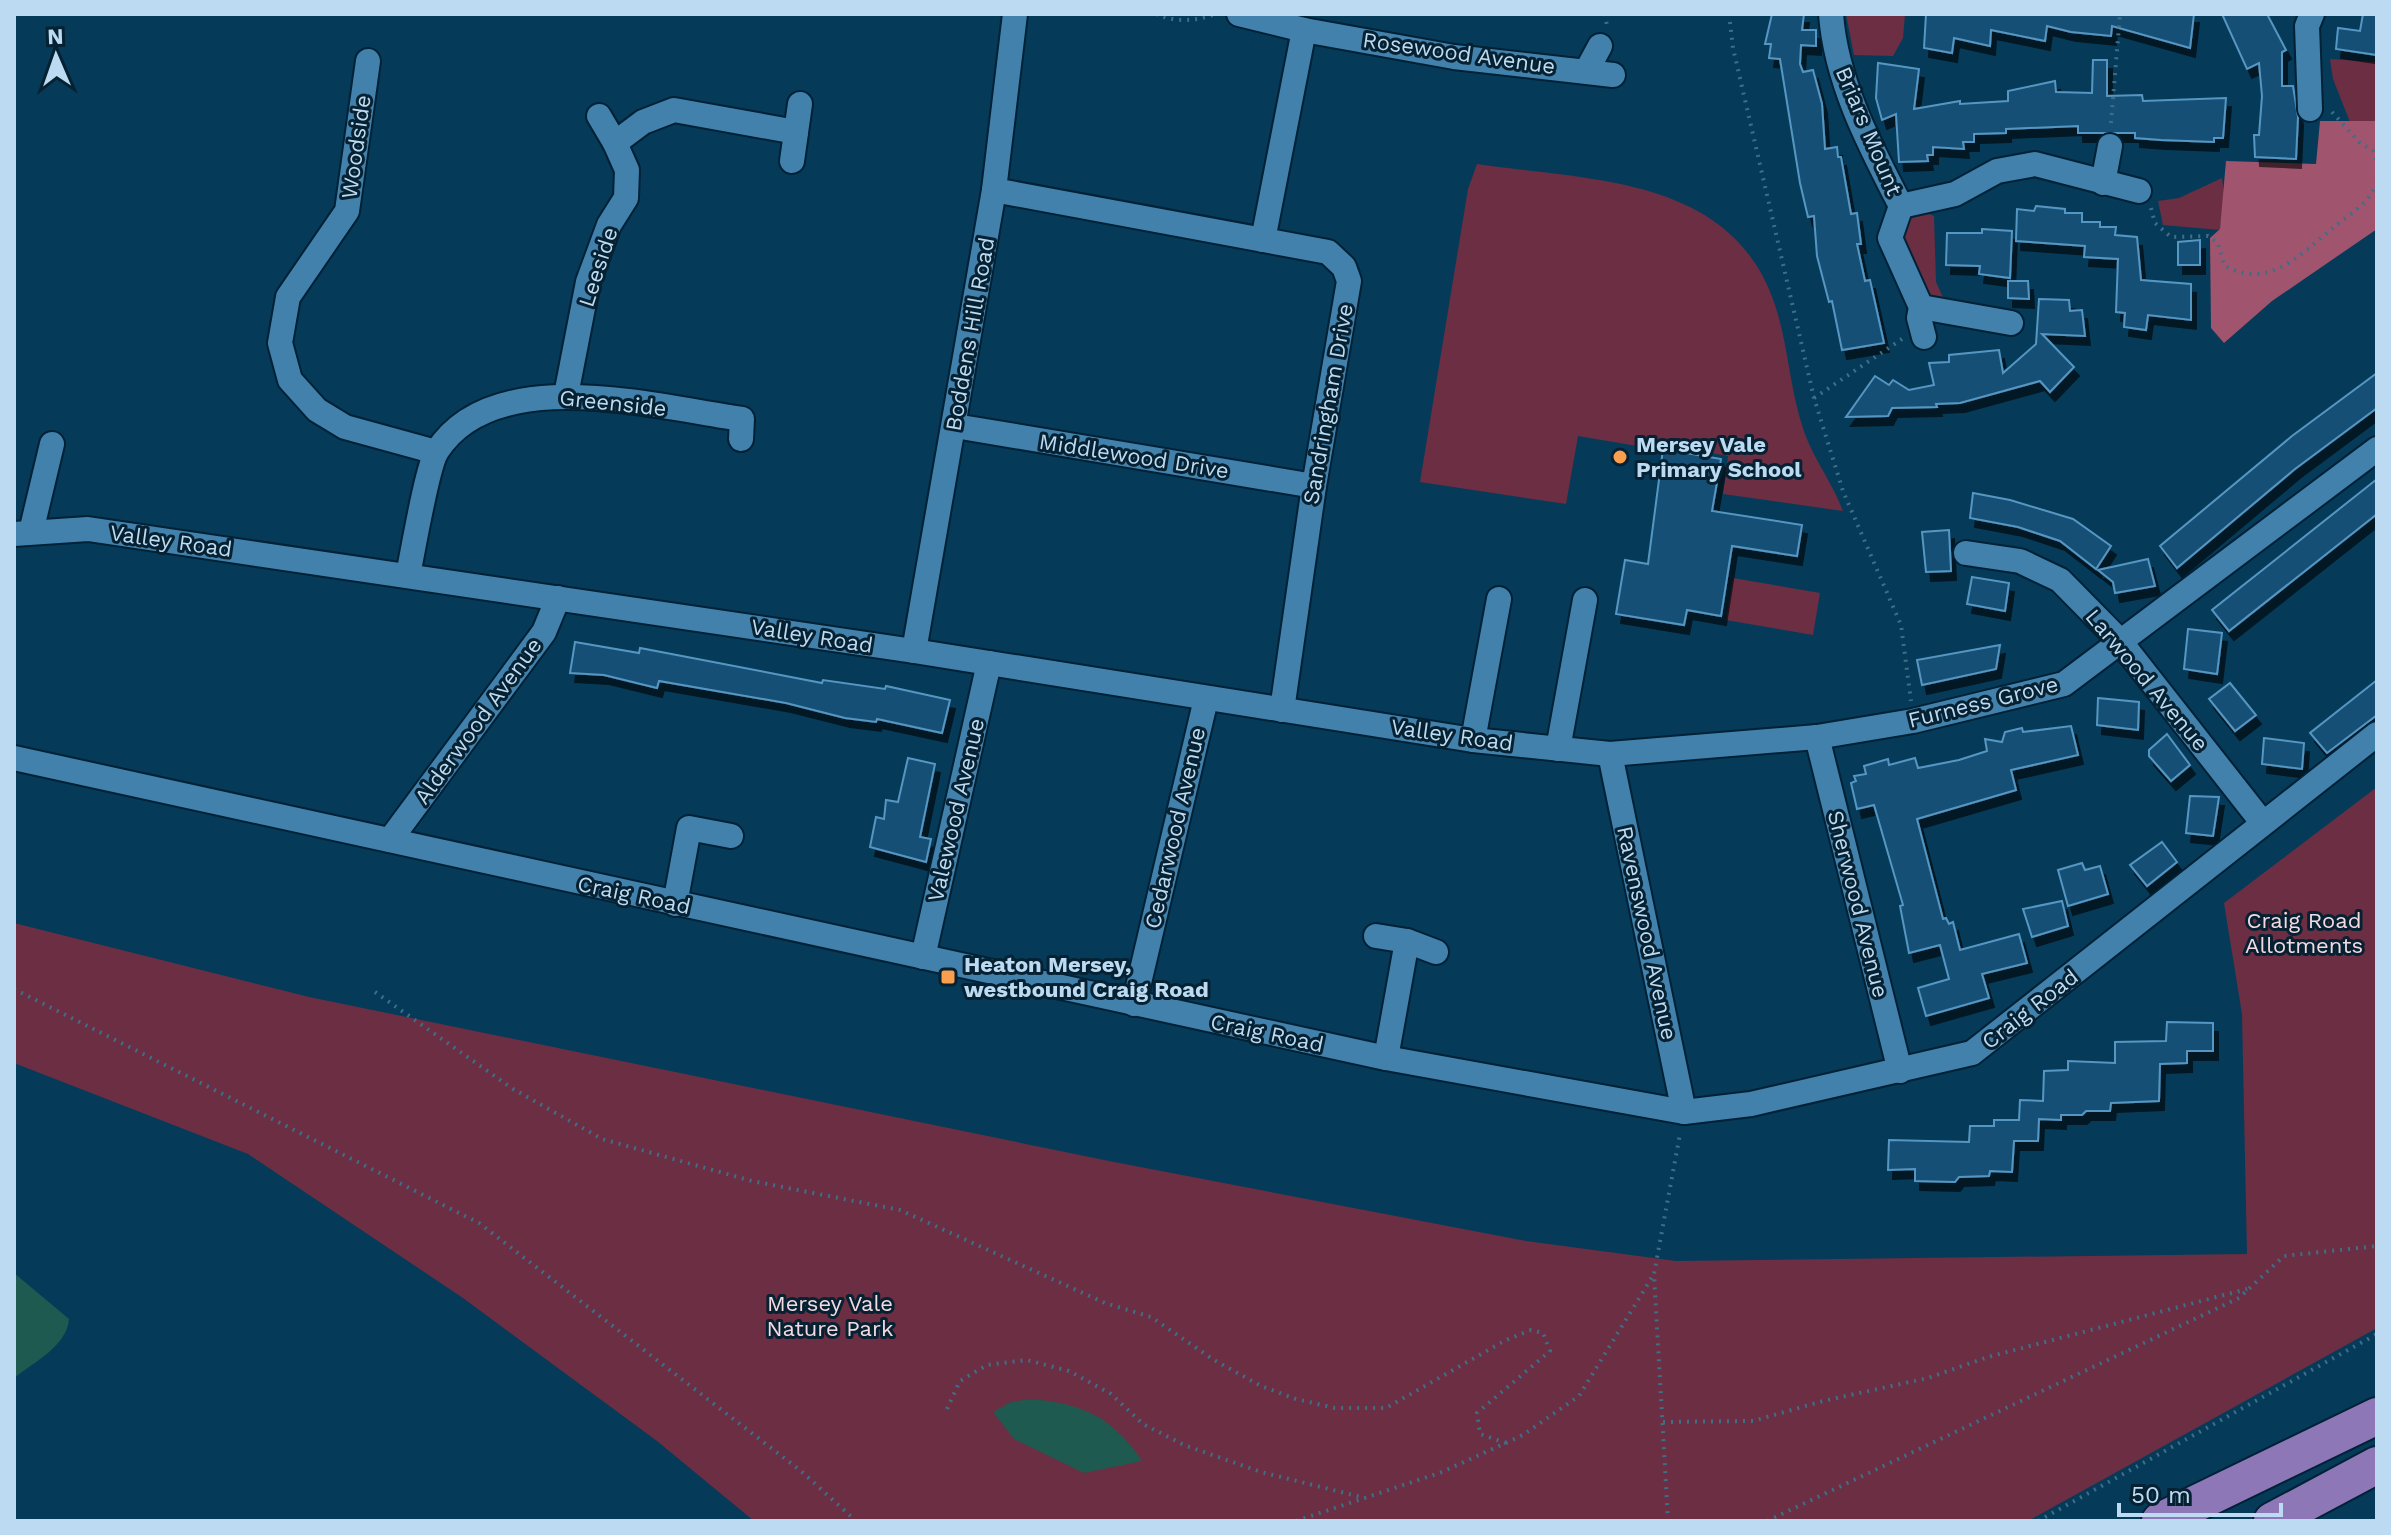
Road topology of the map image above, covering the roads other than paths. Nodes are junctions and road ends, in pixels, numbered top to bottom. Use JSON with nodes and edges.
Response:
{"nodes":[{"id":1,"x":1015,"y":14,"type":"edge"},
{"id":2,"x":1831,"y":14,"type":"edge"},
{"id":3,"x":2312,"y":15,"type":"edge"},
{"id":4,"x":1225,"y":16,"type":"edge"},
{"id":5,"x":1304,"y":30,"type":"junction"},
{"id":6,"x":1604,"y":36,"type":"road end"},
{"id":7,"x":368,"y":61,"type":"dead end"},
{"id":8,"x":1587,"y":70,"type":"junction"},
{"id":9,"x":1613,"y":75,"type":"dead end"},
{"id":10,"x":800,"y":104,"type":"dead end"},
{"id":11,"x":2318,"y":106,"type":"road end"},
{"id":12,"x":599,"y":116,"type":"dead end"},
{"id":13,"x":796,"y":132,"type":"junction"},
{"id":14,"x":615,"y":143,"type":"junction"},
{"id":15,"x":2110,"y":146,"type":"road end"},
{"id":16,"x":792,"y":161,"type":"dead end"},
{"id":17,"x":2103,"y":183,"type":"junction"},
{"id":18,"x":994,"y":190,"type":"junction"},
{"id":19,"x":2139,"y":191,"type":"road end"},
{"id":20,"x":1901,"y":206,"type":"junction"},
{"id":21,"x":1263,"y":240,"type":"junction"},
{"id":22,"x":2011,"y":323,"type":"dead end"},
{"id":23,"x":566,"y":395,"type":"junction"},
{"id":24,"x":955,"y":426,"type":"junction"},
{"id":25,"x":742,"y":429,"type":"dead end"},
{"id":26,"x":52,"y":444,"type":"dead end"},
{"id":27,"x":2377,"y":449,"type":"edge"},
{"id":28,"x":436,"y":452,"type":"junction"},
{"id":29,"x":1314,"y":486,"type":"junction"},
{"id":30,"x":22,"y":533,"type":"edge"},
{"id":31,"x":1966,"y":553,"type":"dead end"},
{"id":32,"x":408,"y":575,"type":"junction"},
{"id":33,"x":558,"y":598,"type":"junction"},
{"id":34,"x":1499,"y":599,"type":"dead end"},
{"id":35,"x":1585,"y":600,"type":"dead end"},
{"id":36,"x":2119,"y":640,"type":"junction"},
{"id":37,"x":914,"y":651,"type":"junction"},
{"id":38,"x":989,"y":663,"type":"junction"},
{"id":39,"x":1206,"y":699,"type":"junction"},
{"id":40,"x":1282,"y":710,"type":"junction"},
{"id":41,"x":2377,"y":734,"type":"edge"},
{"id":42,"x":1817,"y":737,"type":"junction"},
{"id":43,"x":1473,"y":740,"type":"junction"},
{"id":44,"x":1558,"y":749,"type":"junction"},
{"id":45,"x":1610,"y":754,"type":"junction"},
{"id":46,"x":14,"y":758,"type":"edge"},
{"id":47,"x":2262,"y":822,"type":"junction"},
{"id":48,"x":731,"y":836,"type":"dead end"},
{"id":49,"x":390,"y":840,"type":"junction"},
{"id":50,"x":675,"y":904,"type":"junction"},
{"id":51,"x":1376,"y":936,"type":"dead end"},
{"id":52,"x":1407,"y":941,"type":"junction"},
{"id":53,"x":1436,"y":952,"type":"dead end"},
{"id":54,"x":923,"y":957,"type":"junction"},
{"id":55,"x":1134,"y":1004,"type":"junction"},
{"id":56,"x":1386,"y":1058,"type":"junction"},
{"id":57,"x":1900,"y":1071,"type":"junction"},
{"id":58,"x":1684,"y":1112,"type":"junction"},
{"id":59,"x":2377,"y":1416,"type":"edge"},
{"id":60,"x":2377,"y":1465,"type":"edge"},
{"id":61,"x":2160,"y":1521,"type":"edge"},
{"id":62,"x":2272,"y":1521,"type":"edge"}],
"edges":[{"from":1,"to":18,"type":"street","name":"Boddens Hill Road"},
{"from":2,"to":20,"type":"street","name":"Briars Mount"},
{"from":3,"to":11,"type":"street"},
{"from":4,"to":5,"type":"street","name":"Rosewood Avenue"},
{"from":5,"to":8,"type":"street","name":"Rosewood Avenue"},
{"from":5,"to":21,"type":"street"},
{"from":6,"to":8,"type":"street"},
{"from":7,"to":28,"type":"street","name":"Woodside"},
{"from":8,"to":9,"type":"street","name":"Rosewood Avenue"},
{"from":10,"to":13,"type":"street"},
{"from":12,"to":14,"type":"street","name":"Leeside"},
{"from":13,"to":14,"type":"street"},
{"from":13,"to":16,"type":"street"},
{"from":14,"to":23,"type":"street","name":"Leeside"},
{"from":15,"to":17,"type":"street"},
{"from":17,"to":19,"type":"street"},
{"from":17,"to":20,"type":"street"},
{"from":18,"to":21,"type":"street","name":"Sandringham Drive"},
{"from":18,"to":24,"type":"street","name":"Boddens Hill Road"},
{"from":20,"to":22,"type":"street","name":"Briars Mount"},
{"from":21,"to":29,"type":"street","name":"Sandringham Drive"},
{"from":23,"to":25,"type":"street","name":"Greenside"},
{"from":23,"to":28,"type":"street","name":"Greenside"},
{"from":24,"to":29,"type":"street","name":"Middlewood Drive"},
{"from":24,"to":37,"type":"street","name":"Boddens Hill Road"},
{"from":26,"to":30,"type":"street"},
{"from":27,"to":36,"type":"street","name":"Furness Grove"},
{"from":28,"to":32,"type":"street"},
{"from":29,"to":40,"type":"street","name":"Sandringham Drive"},
{"from":30,"to":32,"type":"street","name":"Valley Road"},
{"from":31,"to":36,"type":"street","name":"Larwood Avenue"},
{"from":32,"to":33,"type":"street","name":"Valley Road"},
{"from":33,"to":37,"type":"street","name":"Valley Road"},
{"from":33,"to":49,"type":"street","name":"Alderwood Avenue"},
{"from":34,"to":43,"type":"street"},
{"from":35,"to":44,"type":"street"},
{"from":36,"to":42,"type":"street","name":"Furness Grove"},
{"from":36,"to":47,"type":"street","name":"Larwood Avenue"},
{"from":37,"to":38,"type":"street","name":"Valley Road"},
{"from":38,"to":39,"type":"street","name":"Valley Road"},
{"from":38,"to":54,"type":"street","name":"Valewood Avenue"},
{"from":39,"to":40,"type":"street","name":"Valley Road"},
{"from":39,"to":55,"type":"street","name":"Cedarwood Avenue"},
{"from":40,"to":43,"type":"street","name":"Valley Road"},
{"from":41,"to":47,"type":"street","name":"Craig Road"},
{"from":42,"to":45,"type":"street","name":"Furness Grove"},
{"from":42,"to":57,"type":"street","name":"Sherwood Avenue"},
{"from":43,"to":44,"type":"street","name":"Valley Road"},
{"from":44,"to":45,"type":"street","name":"Valley Road"},
{"from":45,"to":58,"type":"street","name":"Ravenswood Avenue"},
{"from":46,"to":49,"type":"street","name":"Craig Road"},
{"from":47,"to":57,"type":"street","name":"Craig Road"},
{"from":48,"to":50,"type":"street"},
{"from":49,"to":50,"type":"street","name":"Craig Road"},
{"from":50,"to":54,"type":"street","name":"Craig Road"},
{"from":51,"to":52,"type":"street"},
{"from":52,"to":53,"type":"street"},
{"from":52,"to":56,"type":"street"},
{"from":54,"to":55,"type":"street","name":"Craig Road"},
{"from":55,"to":56,"type":"street","name":"Craig Road"},
{"from":56,"to":58,"type":"street","name":"Craig Road"},
{"from":57,"to":58,"type":"street","name":"Craig Road"},
{"from":59,"to":61,"type":"highway"},
{"from":60,"to":62,"type":"highway"}]}
